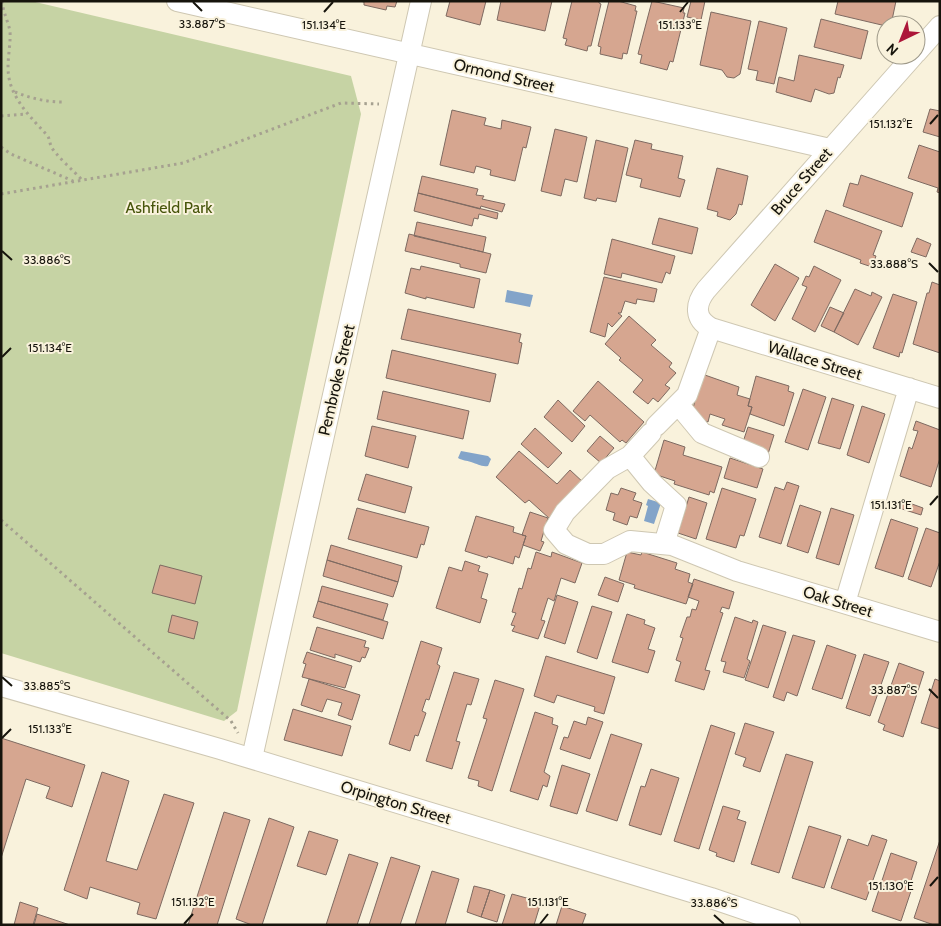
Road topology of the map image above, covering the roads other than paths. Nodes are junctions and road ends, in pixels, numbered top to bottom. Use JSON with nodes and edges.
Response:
{"nodes":[{"id":1,"x":177,"y":1,"type":"edge"},
{"id":2,"x":421,"y":1,"type":"edge"},
{"id":3,"x":940,"y":26,"type":"edge"},
{"id":4,"x":926,"y":42,"type":"edge"},
{"id":5,"x":409,"y":53,"type":"junction"},
{"id":6,"x":905,"y":65,"type":"edge"},
{"id":7,"x":830,"y":149,"type":"junction"},
{"id":8,"x":711,"y":328,"type":"junction"},
{"id":9,"x":909,"y":388,"type":"junction"},
{"id":10,"x":940,"y":398,"type":"edge"},
{"id":11,"x":678,"y":404,"type":"junction"},
{"id":12,"x":630,"y":456,"type":"junction"},
{"id":13,"x":759,"y":457,"type":"dead end"},
{"id":14,"x":664,"y":544,"type":"junction"},
{"id":15,"x":845,"y":603,"type":"junction"},
{"id":16,"x":940,"y":632,"type":"edge"},
{"id":17,"x":1,"y":686,"type":"edge"},
{"id":18,"x":252,"y":758,"type":"junction"},
{"id":19,"x":790,"y":925,"type":"edge"}],
"edges":[{"from":1,"to":5,"type":"street","name":"Ormond Street"},
{"from":2,"to":5,"type":"street","name":"Pembroke Street"},
{"from":3,"to":4,"type":"street","name":"Bruce Street"},
{"from":5,"to":7,"type":"street","name":"Ormond Street"},
{"from":5,"to":18,"type":"street","name":"Pembroke Street"},
{"from":6,"to":7,"type":"street","name":"Bruce Street"},
{"from":7,"to":8,"type":"street","name":"Bruce Street"},
{"from":8,"to":9,"type":"street","name":"Wallace Street"},
{"from":8,"to":11,"type":"street"},
{"from":9,"to":10,"type":"street","name":"Wallace Street"},
{"from":9,"to":15,"type":"street"},
{"from":11,"to":12,"type":"street"},
{"from":11,"to":13,"type":"street"},
{"from":12,"to":14,"type":"street"},
{"from":12,"to":14,"type":"street","name":"Oak Street"},
{"from":14,"to":15,"type":"street","name":"Oak Street"},
{"from":15,"to":16,"type":"street","name":"Oak Street"},
{"from":17,"to":18,"type":"street","name":"Orpington Street"},
{"from":18,"to":19,"type":"street","name":"Orpington Street"}]}
